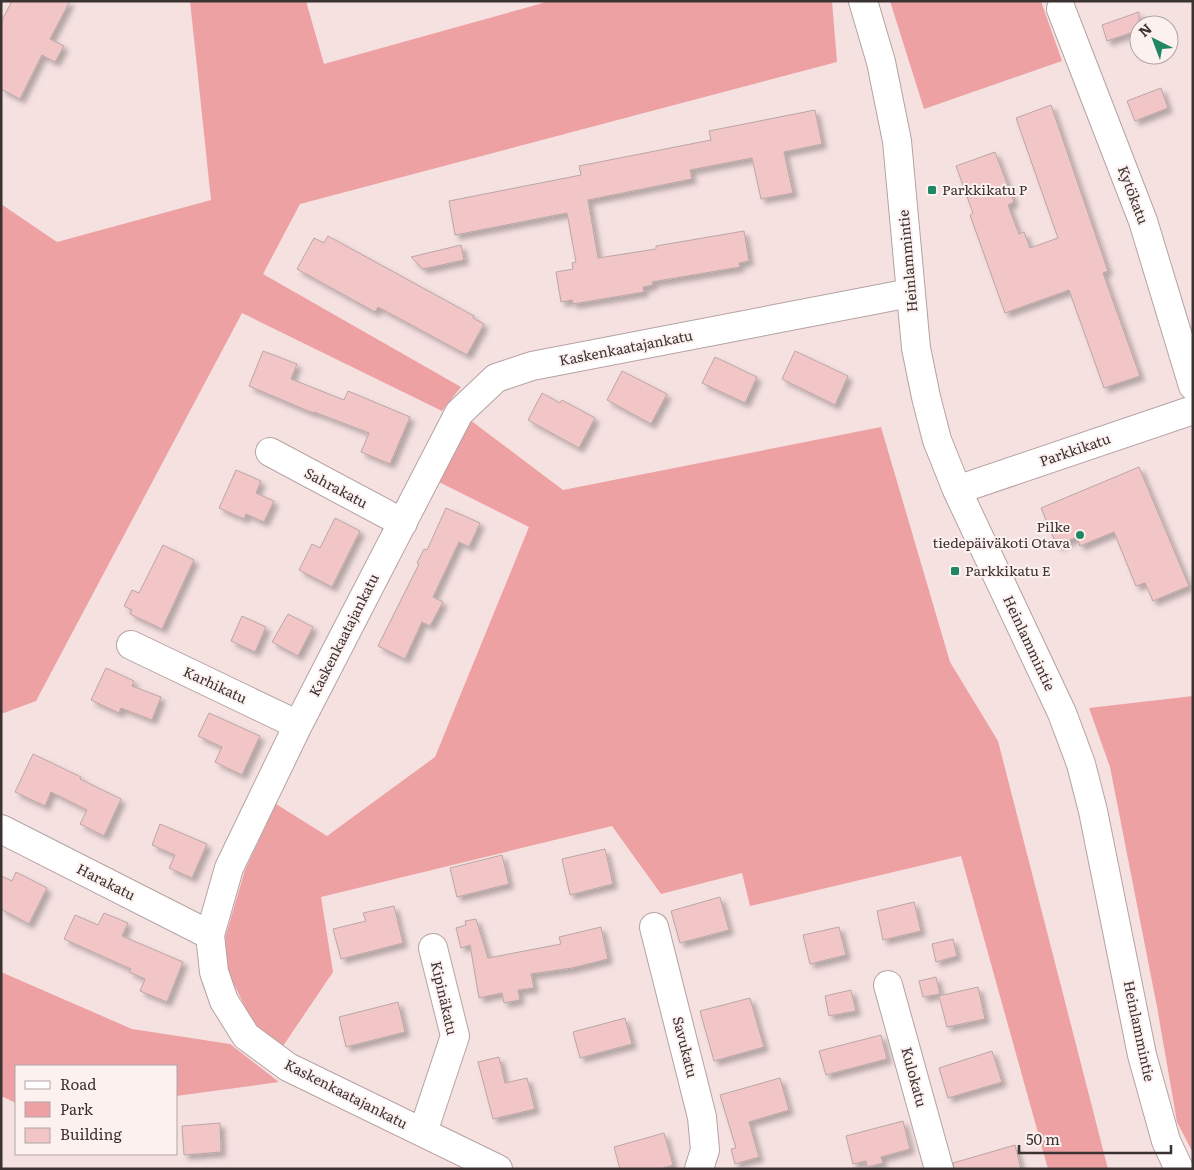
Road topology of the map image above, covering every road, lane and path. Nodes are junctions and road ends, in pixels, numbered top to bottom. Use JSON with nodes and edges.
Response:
{"nodes":[{"id":1,"x":863,"y":1,"type":"edge"},
{"id":2,"x":1062,"y":9,"type":"dead end"},
{"id":3,"x":910,"y":293,"type":"junction"},
{"id":4,"x":1193,"y":386,"type":"edge"},
{"id":5,"x":1193,"y":410,"type":"edge"},
{"id":6,"x":270,"y":452,"type":"dead end"},
{"id":7,"x":956,"y":490,"type":"junction"},
{"id":8,"x":403,"y":523,"type":"junction"},
{"id":9,"x":131,"y":646,"type":"dead end"},
{"id":10,"x":298,"y":725,"type":"junction"},
{"id":11,"x":1,"y":829,"type":"edge"},
{"id":12,"x":654,"y":927,"type":"dead end"},
{"id":13,"x":210,"y":935,"type":"junction"},
{"id":14,"x":433,"y":948,"type":"dead end"},
{"id":15,"x":888,"y":985,"type":"dead end"},
{"id":16,"x":423,"y":1132,"type":"junction"},
{"id":17,"x":498,"y":1169,"type":"edge"},
{"id":18,"x":700,"y":1169,"type":"edge"},
{"id":19,"x":939,"y":1169,"type":"edge"},
{"id":20,"x":1179,"y":1169,"type":"edge"}],
"edges":[{"from":1,"to":3,"type":"street","name":"Heinlammintie"},
{"from":2,"to":4,"type":"street","name":"Kytökatu"},
{"from":3,"to":7,"type":"street","name":"Heinlammintie"},
{"from":3,"to":8,"type":"street","name":"Kaskenkaatajankatu"},
{"from":5,"to":7,"type":"street","name":"Parkkikatu"},
{"from":6,"to":8,"type":"street","name":"Sahrakatu"},
{"from":7,"to":20,"type":"street","name":"Heinlammintie"},
{"from":8,"to":10,"type":"street","name":"Kaskenkaatajankatu"},
{"from":9,"to":10,"type":"street","name":"Karhikatu"},
{"from":10,"to":13,"type":"street","name":"Kaskenkaatajankatu"},
{"from":11,"to":13,"type":"street","name":"Harakatu"},
{"from":12,"to":18,"type":"street","name":"Savukatu"},
{"from":13,"to":16,"type":"street","name":"Kaskenkaatajankatu"},
{"from":14,"to":16,"type":"street","name":"Kipinäkatu"},
{"from":15,"to":19,"type":"street","name":"Kulokatu"},
{"from":16,"to":17,"type":"street","name":"Kaskenkaatajankatu"}]}
